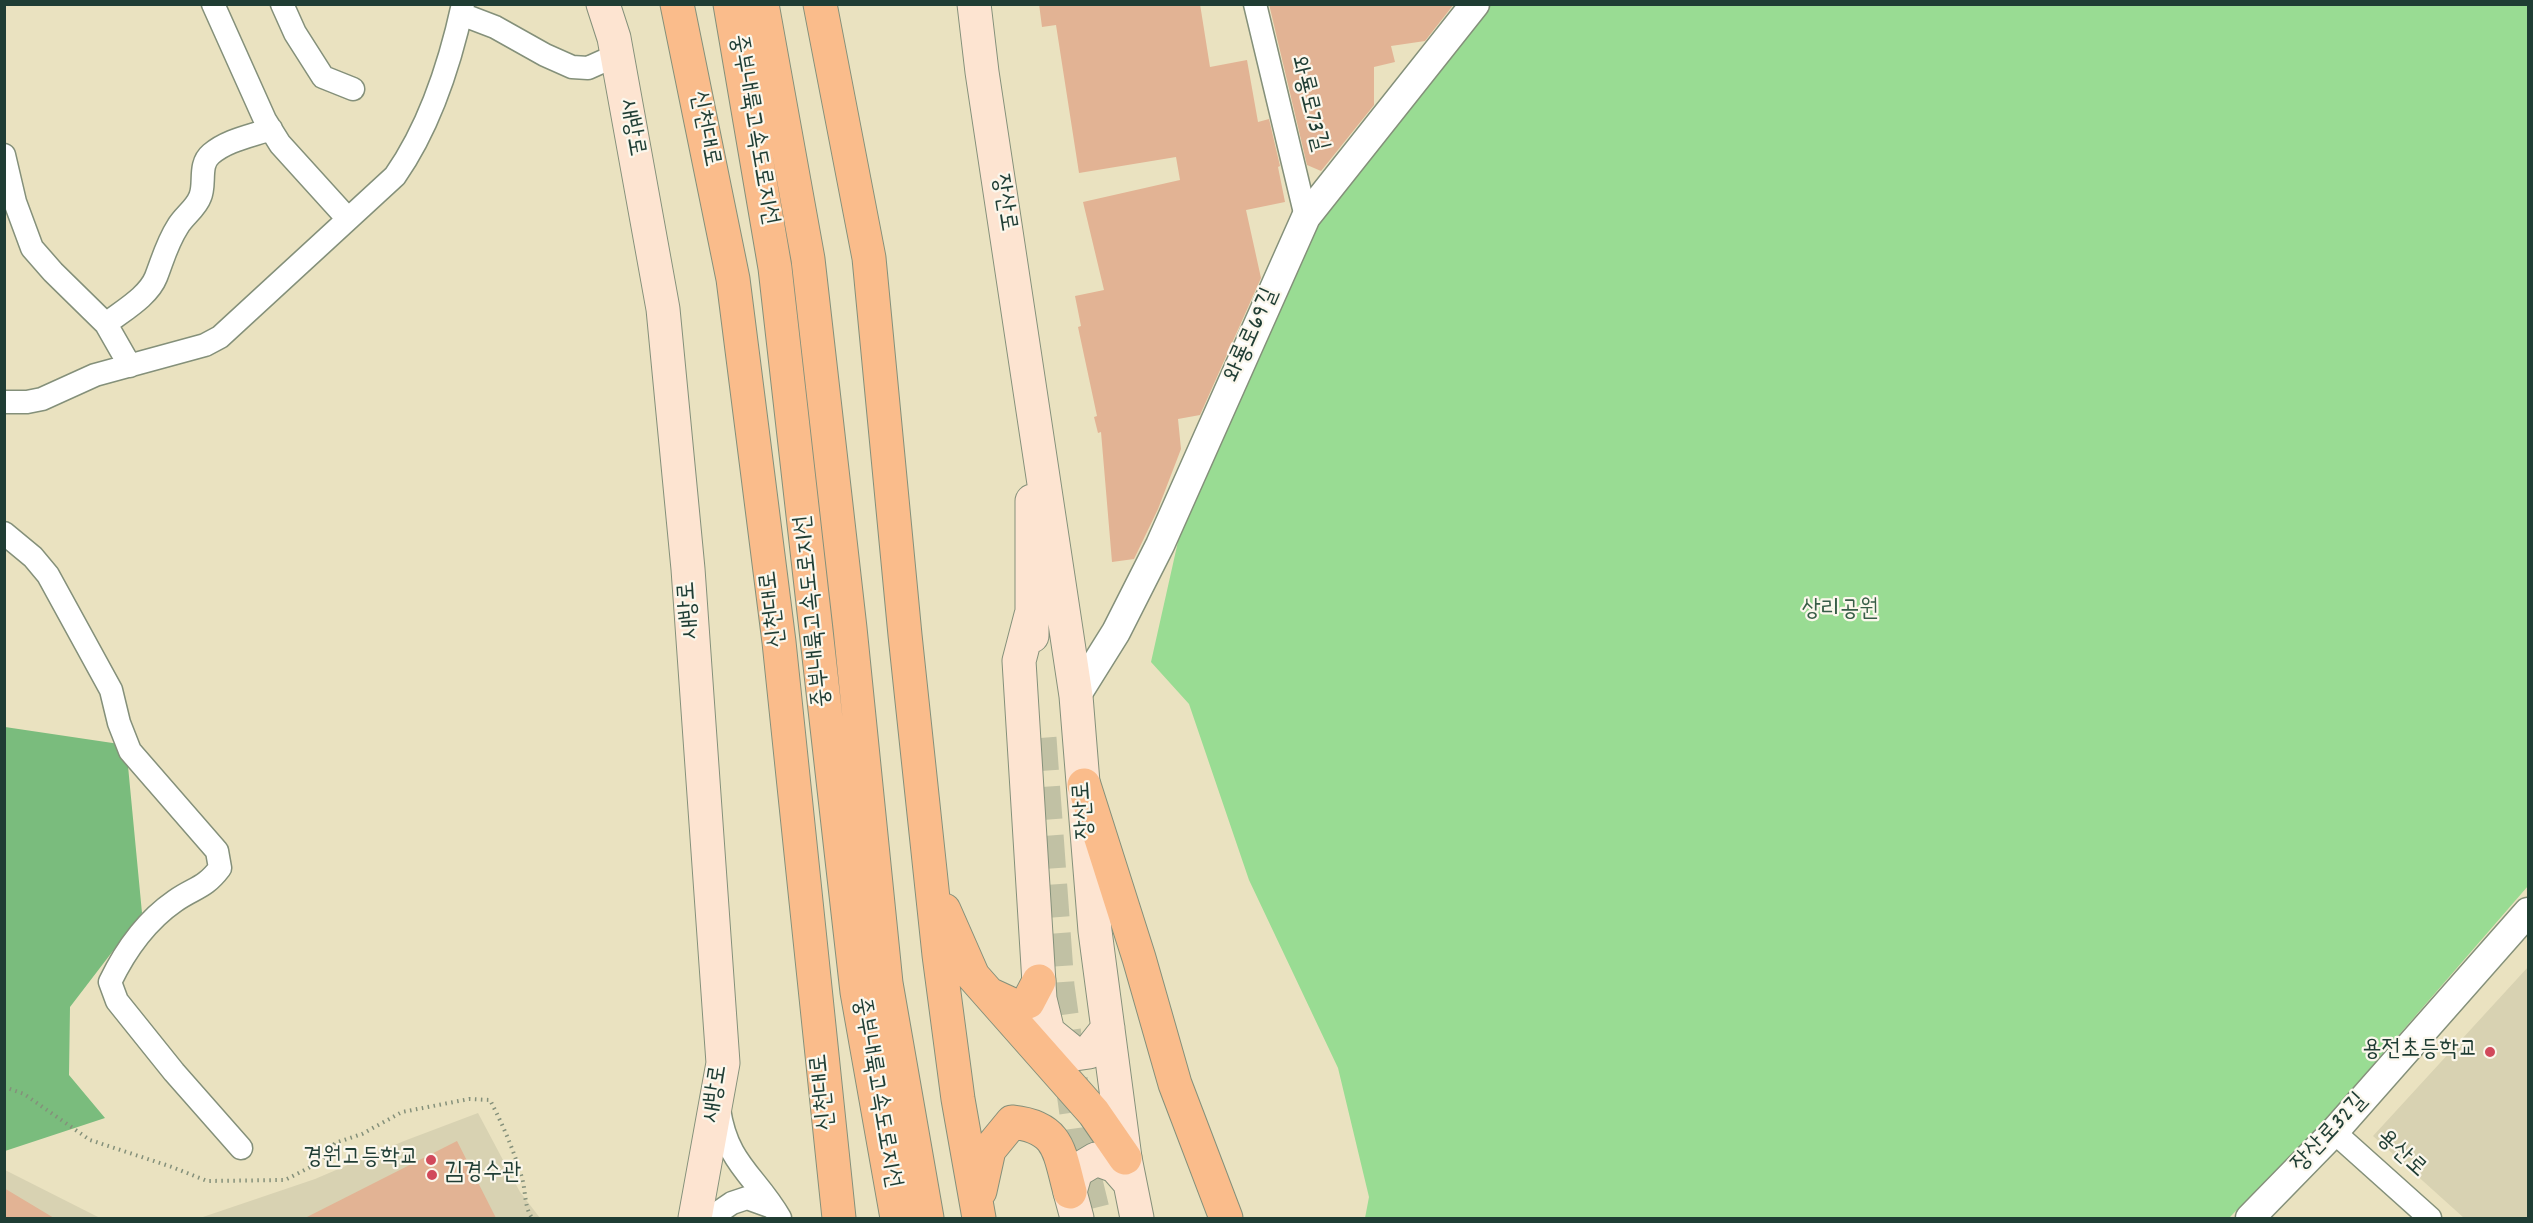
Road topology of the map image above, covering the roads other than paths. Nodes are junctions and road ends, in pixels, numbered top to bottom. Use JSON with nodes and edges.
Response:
{"nodes":[{"id":1,"x":213,"y":4,"type":"edge"},
{"id":2,"x":282,"y":4,"type":"edge"},
{"id":3,"x":603,"y":4,"type":"edge"},
{"id":4,"x":677,"y":4,"type":"edge"},
{"id":5,"x":730,"y":4,"type":"edge"},
{"id":6,"x":762,"y":4,"type":"edge"},
{"id":7,"x":820,"y":4,"type":"edge"},
{"id":8,"x":974,"y":4,"type":"edge"},
{"id":9,"x":1255,"y":4,"type":"edge"},
{"id":10,"x":1475,"y":4,"type":"edge"},
{"id":11,"x":462,"y":9,"type":"edge"},
{"id":12,"x":617,"y":55,"type":"junction"},
{"id":13,"x":353,"y":89,"type":"dead end"},
{"id":14,"x":271,"y":129,"type":"junction"},
{"id":15,"x":4,"y":155,"type":"edge"},
{"id":16,"x":1306,"y":217,"type":"junction"},
{"id":17,"x":348,"y":219,"type":"junction"},
{"id":18,"x":106,"y":324,"type":"junction"},
{"id":19,"x":130,"y":366,"type":"junction"},
{"id":20,"x":1033,"y":401,"type":"junction"},
{"id":21,"x":4,"y":402,"type":"edge"},
{"id":22,"x":4,"y":533,"type":"edge"},
{"id":23,"x":1031,"y":615,"type":"junction"},
{"id":24,"x":1035,"y":664,"type":"dead end"},
{"id":25,"x":1077,"y":696,"type":"junction"},
{"id":26,"x":1084,"y":785,"type":"junction"},
{"id":27,"x":931,"y":878,"type":"junction"},
{"id":28,"x":2529,"y":912,"type":"edge"},
{"id":29,"x":1039,"y":981,"type":"junction"},
{"id":30,"x":989,"y":994,"type":"junction"},
{"id":31,"x":1108,"y":1028,"type":"junction"},
{"id":32,"x":719,"y":1087,"type":"junction"},
{"id":33,"x":2334,"y":1132,"type":"junction"},
{"id":34,"x":241,"y":1148,"type":"dead end"},
{"id":35,"x":1127,"y":1170,"type":"junction"},
{"id":36,"x":1074,"y":1205,"type":"edge"},
{"id":37,"x":777,"y":1213,"type":"edge"},
{"id":38,"x":978,"y":1213,"type":"edge"},
{"id":39,"x":695,"y":1218,"type":"edge"},
{"id":40,"x":710,"y":1218,"type":"edge"},
{"id":41,"x":839,"y":1218,"type":"edge"},
{"id":42,"x":897,"y":1218,"type":"edge"},
{"id":43,"x":927,"y":1218,"type":"edge"},
{"id":44,"x":1137,"y":1218,"type":"edge"},
{"id":45,"x":1226,"y":1218,"type":"edge"},
{"id":46,"x":2250,"y":1218,"type":"edge"},
{"id":47,"x":2430,"y":1218,"type":"edge"}],
"edges":[{"from":1,"to":14,"type":"street"},
{"from":2,"to":13,"type":"street"},
{"from":3,"to":12,"type":"main road","name":"새방로"},
{"from":4,"to":41,"type":"highway","name":"신천대로"},
{"from":5,"to":42,"type":"highway","name":"중부내륙고속도로지선"},
{"from":6,"to":43,"type":"highway","name":"중부내륙고속도로지선"},
{"from":7,"to":27,"type":"highway"},
{"from":8,"to":20,"type":"main road","name":"장산로"},
{"from":9,"to":16,"type":"street","name":"와룡로73길"},
{"from":10,"to":16,"type":"street","name":"와룡로69길"},
{"from":11,"to":12,"type":"street"},
{"from":11,"to":17,"type":"street"},
{"from":12,"to":32,"type":"main road","name":"새방로"},
{"from":14,"to":17,"type":"street"},
{"from":14,"to":18,"type":"street"},
{"from":15,"to":18,"type":"street"},
{"from":16,"to":25,"type":"street","name":"와룡로69길"},
{"from":17,"to":19,"type":"street"},
{"from":18,"to":19,"type":"street"},
{"from":19,"to":21,"type":"street"},
{"from":20,"to":23,"type":"main road","name":"장산로"},
{"from":20,"to":25,"type":"main road","name":"장산로"},
{"from":22,"to":34,"type":"street"},
{"from":23,"to":24,"type":"main road","name":"장산로"},
{"from":23,"to":29,"type":"main road"},
{"from":25,"to":26,"type":"main road","name":"장산로"},
{"from":26,"to":31,"type":"main road","name":"장산로"},
{"from":26,"to":45,"type":"highway"},
{"from":27,"to":30,"type":"highway"},
{"from":27,"to":38,"type":"highway"},
{"from":28,"to":33,"type":"street","name":"장산로32길"},
{"from":29,"to":30,"type":"highway"},
{"from":29,"to":31,"type":"main road"},
{"from":30,"to":35,"type":"highway"},
{"from":31,"to":35,"type":"main road","name":"장산로"},
{"from":32,"to":37,"type":"street"},
{"from":32,"to":39,"type":"main road","name":"새방로"},
{"from":33,"to":46,"type":"street","name":"장산로32길"},
{"from":33,"to":47,"type":"street","name":"용산로"},
{"from":35,"to":36,"type":"main road"},
{"from":35,"to":44,"type":"main road","name":"장산로"},
{"from":36,"to":38,"type":"highway"},
{"from":37,"to":40,"type":"street"}]}
